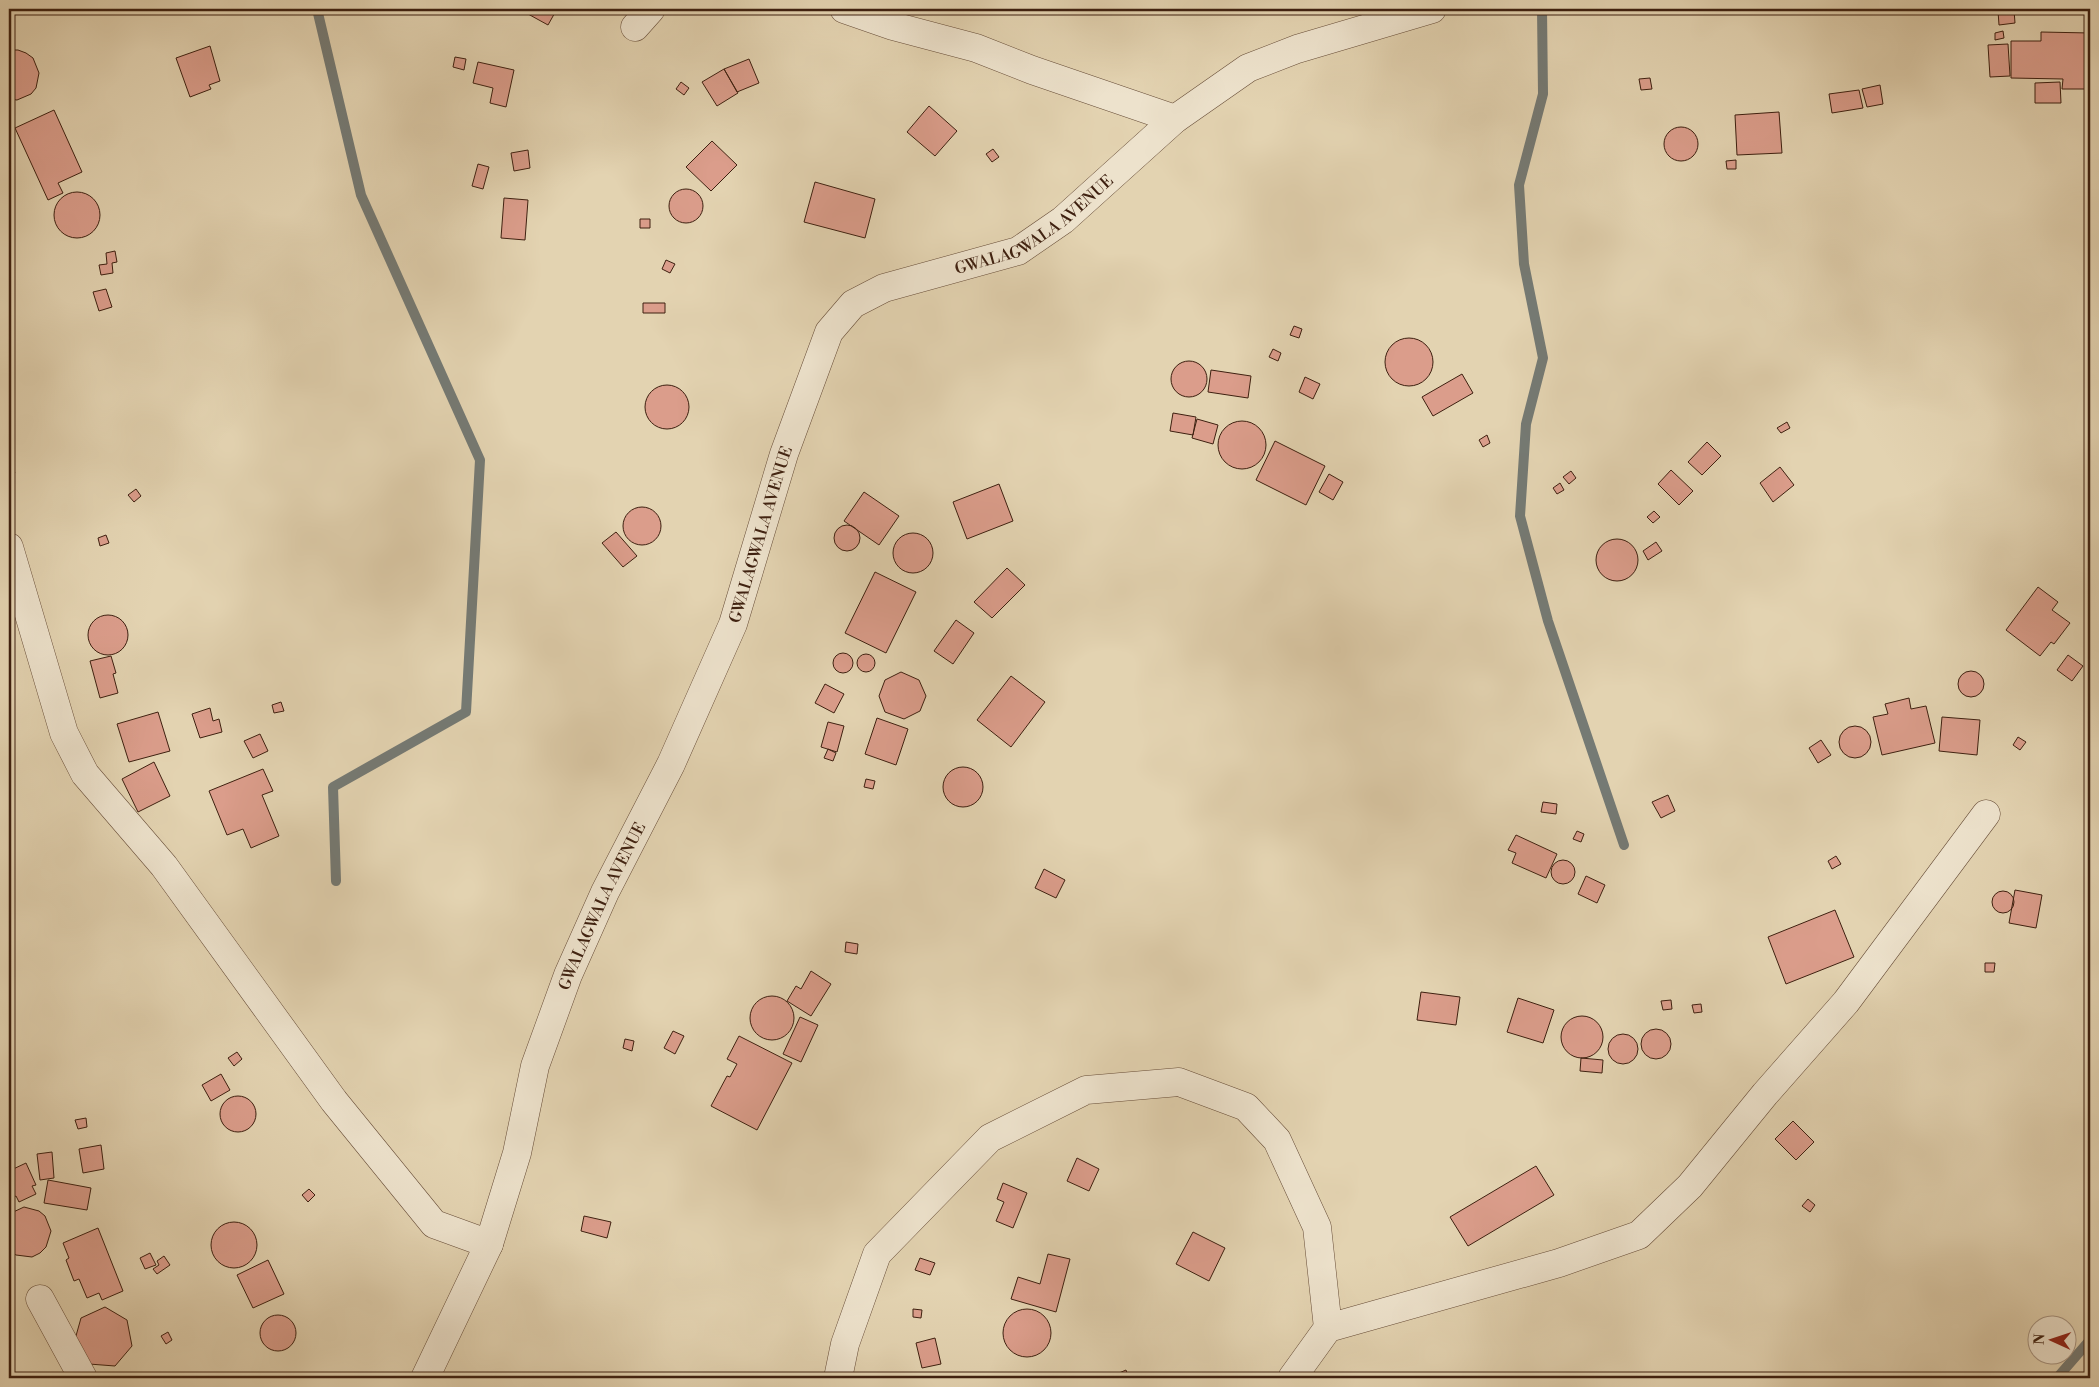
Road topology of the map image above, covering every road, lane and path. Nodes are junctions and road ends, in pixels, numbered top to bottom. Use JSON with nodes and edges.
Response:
{"nodes":[{"id":1,"x":844,"y":9,"type":"edge"},
{"id":2,"x":1432,"y":9,"type":"edge"},
{"id":3,"x":1175,"y":119,"type":"junction"},
{"id":4,"x":9,"y":547,"type":"edge"},
{"id":5,"x":1986,"y":814,"type":"dead end"},
{"id":6,"x":489,"y":1244,"type":"junction"},
{"id":7,"x":40,"y":1299,"type":"dead end"},
{"id":8,"x":1328,"y":1328,"type":"junction"},
{"id":9,"x":83,"y":1378,"type":"edge"},
{"id":10,"x":425,"y":1378,"type":"edge"},
{"id":11,"x":838,"y":1378,"type":"edge"},
{"id":12,"x":1292,"y":1378,"type":"edge"}],
"edges":[{"from":1,"to":3,"type":"street"},
{"from":2,"to":3,"type":"street","name":"GWALAGWALA AVENUE"},
{"from":3,"to":6,"type":"street","name":"GWALAGWALA AVENUE"},
{"from":4,"to":6,"type":"street"},
{"from":5,"to":8,"type":"street"},
{"from":6,"to":10,"type":"street","name":"GWALAGWALA AVENUE"},
{"from":7,"to":9,"type":"street"},
{"from":8,"to":11,"type":"street"},
{"from":8,"to":12,"type":"street"}]}
